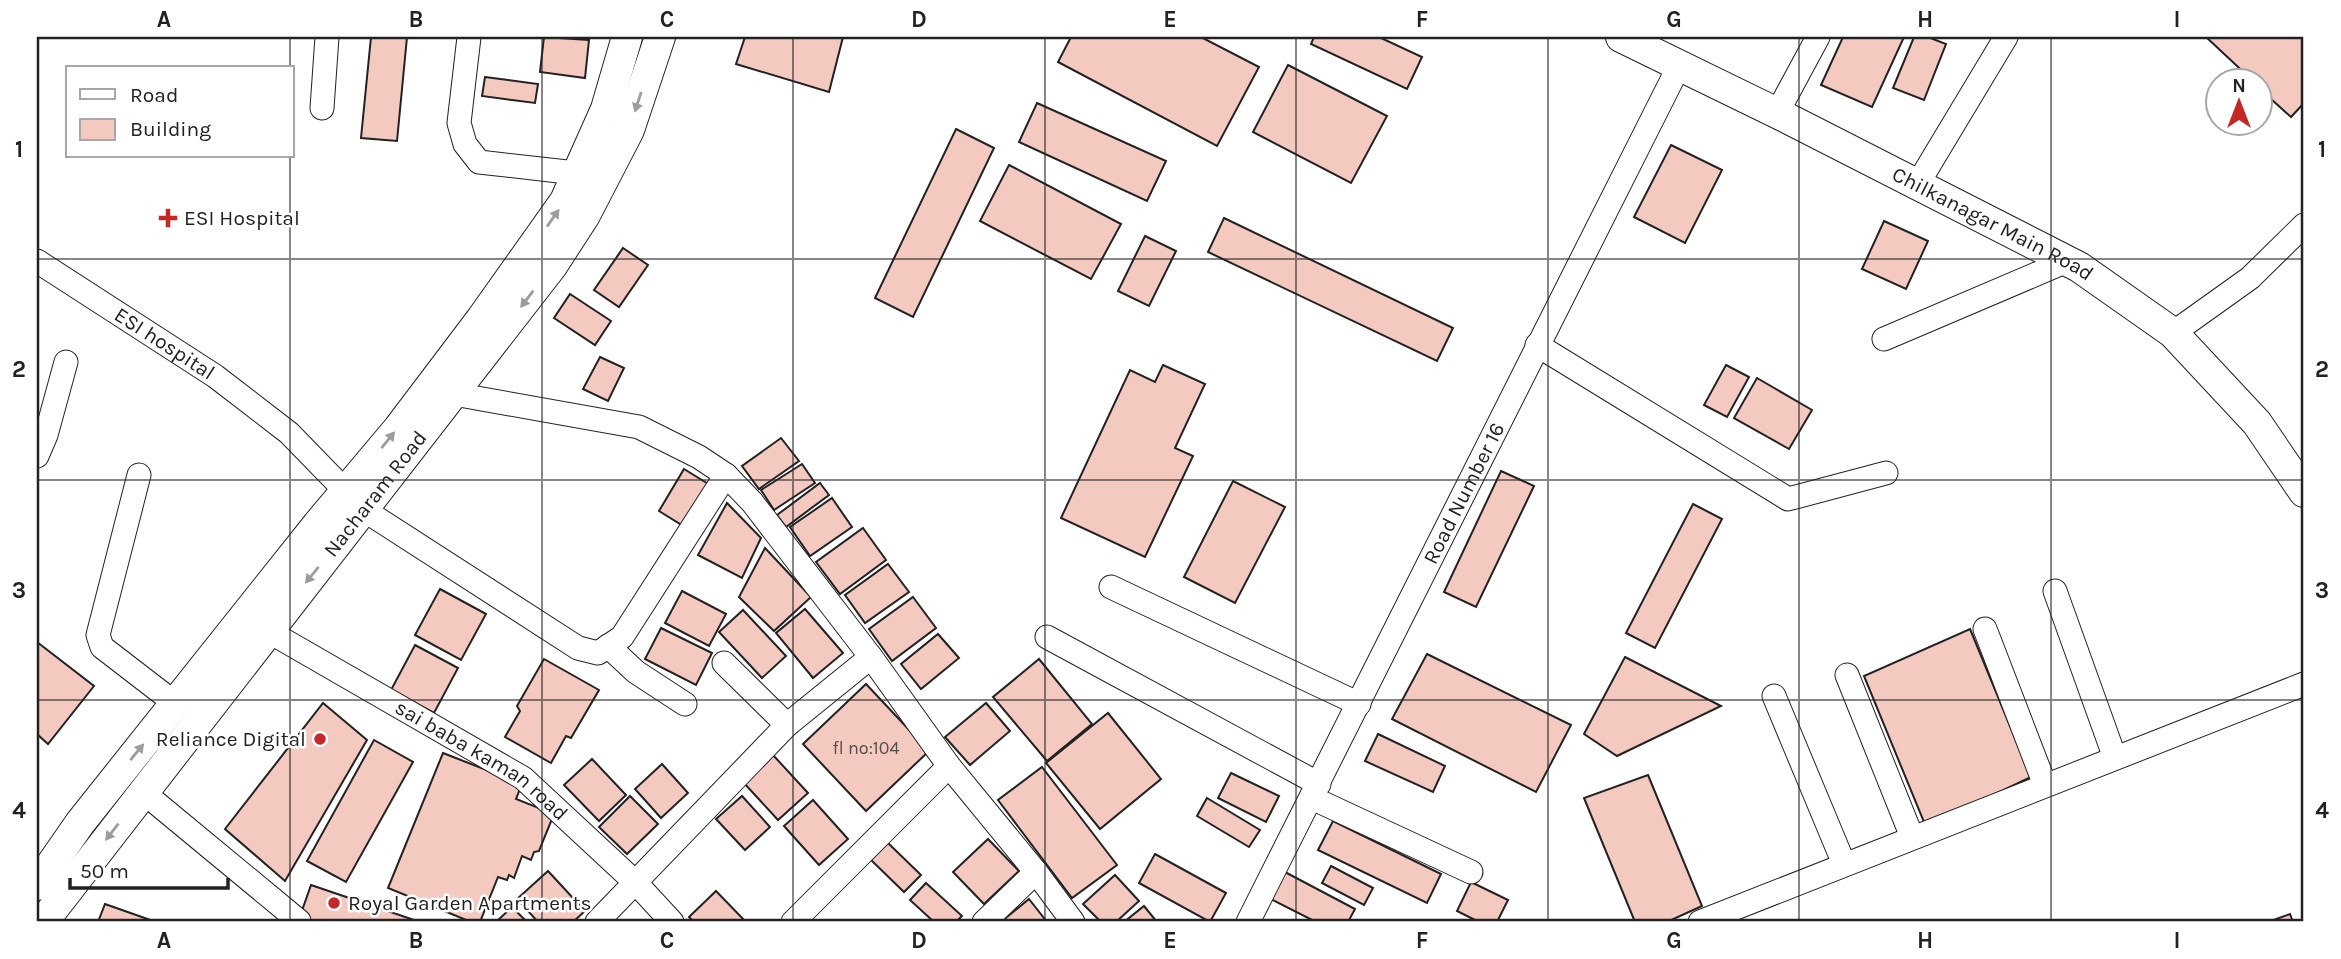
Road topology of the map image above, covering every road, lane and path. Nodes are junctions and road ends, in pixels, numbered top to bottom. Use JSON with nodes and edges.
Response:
{"nodes":[{"id":1,"x":327,"y":37,"type":"edge"},
{"id":2,"x":469,"y":37,"type":"edge"},
{"id":3,"x":628,"y":37,"type":"edge"},
{"id":4,"x":660,"y":37,"type":"edge"},
{"id":5,"x":1621,"y":37,"type":"edge"},
{"id":6,"x":1818,"y":37,"type":"edge"},
{"id":7,"x":2006,"y":37,"type":"edge"},
{"id":8,"x":1679,"y":66,"type":"junction"},
{"id":9,"x":321,"y":108,"type":"dead end"},
{"id":10,"x":1777,"y":113,"type":"junction"},
{"id":11,"x":576,"y":173,"type":"junction"},
{"id":12,"x":1917,"y":186,"type":"junction"},
{"id":13,"x":2304,"y":225,"type":"edge"},
{"id":14,"x":37,"y":261,"type":"edge"},
{"id":15,"x":2067,"y":261,"type":"junction"},
{"id":16,"x":2173,"y":333,"type":"junction"},
{"id":17,"x":1884,"y":339,"type":"dead end"},
{"id":18,"x":1537,"y":345,"type":"junction"},
{"id":19,"x":66,"y":362,"type":"dead end"},
{"id":20,"x":454,"y":394,"type":"junction"},
{"id":21,"x":40,"y":441,"type":"edge"},
{"id":22,"x":1886,"y":473,"type":"dead end"},
{"id":23,"x":139,"y":475,"type":"dead end"},
{"id":24,"x":726,"y":475,"type":"junction"},
{"id":25,"x":2304,"y":492,"type":"edge"},
{"id":26,"x":355,"y":501,"type":"junction"},
{"id":27,"x":1111,"y":587,"type":"dead end"},
{"id":28,"x":2055,"y":591,"type":"dead end"},
{"id":29,"x":1985,"y":629,"type":"dead end"},
{"id":30,"x":268,"y":631,"type":"junction"},
{"id":31,"x":1047,"y":636,"type":"dead end"},
{"id":32,"x":608,"y":646,"type":"junction"},
{"id":33,"x":871,"y":657,"type":"junction"},
{"id":34,"x":724,"y":663,"type":"dead end"},
{"id":35,"x":1847,"y":675,"type":"dead end"},
{"id":36,"x":2304,"y":684,"type":"edge"},
{"id":37,"x":1774,"y":696,"type":"dead end"},
{"id":38,"x":176,"y":704,"type":"junction"},
{"id":39,"x":685,"y":704,"type":"dead end"},
{"id":40,"x":1359,"y":704,"type":"junction"},
{"id":41,"x":787,"y":725,"type":"junction"},
{"id":42,"x":2115,"y":758,"type":"junction"},
{"id":43,"x":949,"y":766,"type":"junction"},
{"id":44,"x":2045,"y":785,"type":"junction"},
{"id":45,"x":1315,"y":791,"type":"junction"},
{"id":46,"x":143,"y":792,"type":"junction"},
{"id":47,"x":1912,"y":837,"type":"junction"},
{"id":48,"x":1843,"y":864,"type":"junction"},
{"id":49,"x":1036,"y":872,"type":"junction"},
{"id":50,"x":1471,"y":872,"type":"dead end"},
{"id":51,"x":636,"y":883,"type":"junction"},
{"id":52,"x":37,"y":885,"type":"edge"},
{"id":53,"x":299,"y":921,"type":"edge"},
{"id":54,"x":43,"y":922,"type":"edge"},
{"id":55,"x":597,"y":922,"type":"edge"},
{"id":56,"x":672,"y":922,"type":"edge"},
{"id":57,"x":793,"y":922,"type":"edge"},
{"id":58,"x":984,"y":922,"type":"edge"},
{"id":59,"x":1073,"y":922,"type":"edge"},
{"id":60,"x":1248,"y":922,"type":"edge"},
{"id":61,"x":1700,"y":922,"type":"edge"}],
"edges":[{"from":1,"to":9,"type":"street"},
{"from":2,"to":11,"type":"street"},
{"from":3,"to":11,"type":"main road","name":"Nacharam Road"},
{"from":4,"to":20,"type":"main road","name":"Nacharam Road","one_way":true},
{"from":5,"to":8,"type":"main road","name":"Chilkanagar Main Road"},
{"from":6,"to":10,"type":"street"},
{"from":7,"to":12,"type":"street"},
{"from":8,"to":10,"type":"main road","name":"Chilkanagar Main Road"},
{"from":8,"to":18,"type":"street","name":"Road Number 16"},
{"from":10,"to":12,"type":"main road","name":"Chilkanagar Main Road"},
{"from":26,"to":11,"type":"main road","name":"Nacharam Road","one_way":true},
{"from":12,"to":15,"type":"main road","name":"Chilkanagar Main Road"},
{"from":13,"to":16,"type":"street"},
{"from":14,"to":26,"type":"street","name":"ESI hospital"},
{"from":15,"to":16,"type":"main road","name":"Chilkanagar Main Road"},
{"from":15,"to":17,"type":"street"},
{"from":16,"to":25,"type":"main road","name":"Chilkanagar Main Road"},
{"from":18,"to":22,"type":"street"},
{"from":18,"to":40,"type":"street","name":"Road Number 16"},
{"from":19,"to":21,"type":"street"},
{"from":20,"to":24,"type":"street"},
{"from":20,"to":26,"type":"main road","name":"Nacharam Road"},
{"from":23,"to":38,"type":"street"},
{"from":24,"to":32,"type":"street"},
{"from":24,"to":33,"type":"street"},
{"from":26,"to":30,"type":"main road","name":"Nacharam Road","one_way":true},
{"from":26,"to":32,"type":"street","name":"ESI hospital"},
{"from":26,"to":38,"type":"main road","name":"Nacharam Road"},
{"from":27,"to":40,"type":"street"},
{"from":28,"to":42,"type":"street"},
{"from":29,"to":44,"type":"street"},
{"from":30,"to":46,"type":"main road","name":"Nacharam Road"},
{"from":30,"to":51,"type":"street","name":"sai baba kaman road"},
{"from":31,"to":45,"type":"street"},
{"from":32,"to":39,"type":"street"},
{"from":33,"to":41,"type":"street"},
{"from":33,"to":43,"type":"street"},
{"from":34,"to":41,"type":"street"},
{"from":35,"to":47,"type":"street"},
{"from":36,"to":42,"type":"street"},
{"from":37,"to":48,"type":"street"},
{"from":52,"to":38,"type":"main road","name":"Nacharam Road","one_way":true},
{"from":40,"to":45,"type":"street","name":"Road Number 16"},
{"from":41,"to":51,"type":"street"},
{"from":42,"to":44,"type":"street"},
{"from":43,"to":49,"type":"street"},
{"from":43,"to":57,"type":"street"},
{"from":44,"to":47,"type":"street"},
{"from":45,"to":50,"type":"street"},
{"from":45,"to":60,"type":"street","name":"Road Number 16"},
{"from":46,"to":53,"type":"street"},
{"from":46,"to":54,"type":"main road","name":"Nacharam Road","one_way":true},
{"from":47,"to":48,"type":"street"},
{"from":48,"to":61,"type":"street"},
{"from":49,"to":58,"type":"street"},
{"from":49,"to":59,"type":"street"},
{"from":51,"to":55,"type":"street"},
{"from":51,"to":56,"type":"street","name":"sai baba kaman road"}]}
